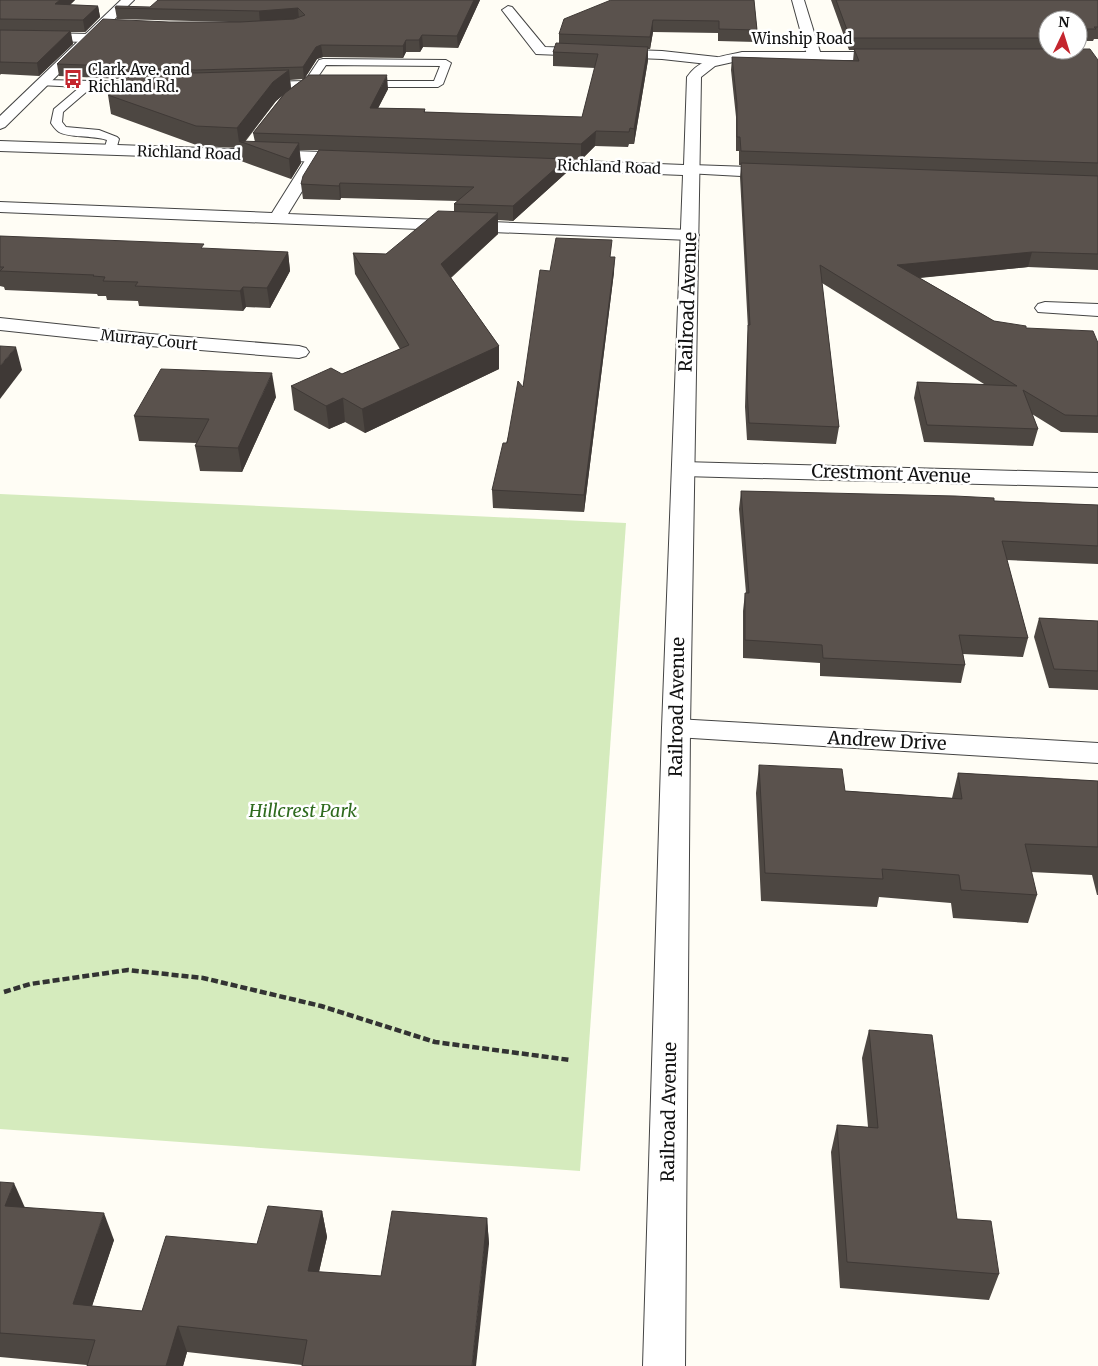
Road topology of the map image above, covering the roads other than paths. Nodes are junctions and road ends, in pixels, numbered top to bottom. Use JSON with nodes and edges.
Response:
{"nodes":[{"id":1,"x":128,"y":0,"type":"edge"},
{"id":2,"x":798,"y":0,"type":"edge"},
{"id":3,"x":508,"y":10,"type":"dead end"},
{"id":4,"x":103,"y":25,"type":"junction"},
{"id":5,"x":119,"y":25,"type":"edge"},
{"id":6,"x":0,"y":36,"type":"edge"},
{"id":7,"x":89,"y":38,"type":"junction"},
{"id":8,"x":814,"y":56,"type":"junction"},
{"id":9,"x":902,"y":56,"type":"edge"},
{"id":10,"x":717,"y":61,"type":"junction"},
{"id":11,"x":43,"y":82,"type":"junction"},
{"id":12,"x":89,"y":84,"type":"junction"},
{"id":13,"x":308,"y":84,"type":"junction"},
{"id":14,"x":248,"y":85,"type":"edge"},
{"id":15,"x":158,"y":86,"type":"edge"},
{"id":16,"x":288,"y":99,"type":"edge"},
{"id":17,"x":0,"y":124,"type":"edge"},
{"id":18,"x":254,"y":140,"type":"edge"},
{"id":19,"x":0,"y":146,"type":"edge"},
{"id":20,"x":110,"y":150,"type":"junction"},
{"id":21,"x":243,"y":154,"type":"junction"},
{"id":22,"x":315,"y":157,"type":"junction"},
{"id":23,"x":364,"y":159,"type":"edge"},
{"id":24,"x":513,"y":164,"type":"edge"},
{"id":25,"x":692,"y":170,"type":"junction"},
{"id":26,"x":791,"y":173,"type":"edge"},
{"id":27,"x":0,"y":207,"type":"edge"},
{"id":28,"x":278,"y":218,"type":"junction"},
{"id":29,"x":690,"y":235,"type":"junction"},
{"id":30,"x":1045,"y":308,"type":"dead end"},
{"id":31,"x":1098,"y":310,"type":"edge"},
{"id":32,"x":0,"y":324,"type":"edge"},
{"id":33,"x":299,"y":352,"type":"dead end"},
{"id":34,"x":684,"y":469,"type":"junction"},
{"id":35,"x":1098,"y":480,"type":"edge"},
{"id":36,"x":676,"y":728,"type":"junction"},
{"id":37,"x":1098,"y":753,"type":"edge"},
{"id":38,"x":664,"y":1366,"type":"edge"}],
"edges":[{"from":1,"to":4,"type":"street"},
{"from":2,"to":8,"type":"street"},
{"from":3,"to":10,"type":"street"},
{"from":4,"to":5,"type":"street"},
{"from":4,"to":7,"type":"street"},
{"from":6,"to":7,"type":"street"},
{"from":7,"to":11,"type":"street"},
{"from":8,"to":9,"type":"street","name":"Winship Road"},
{"from":8,"to":10,"type":"street","name":"Winship Road"},
{"from":10,"to":25,"type":"street","name":"Railroad Avenue"},
{"from":11,"to":12,"type":"lane"},
{"from":11,"to":17,"type":"street"},
{"from":12,"to":15,"type":"lane"},
{"from":12,"to":20,"type":"lane"},
{"from":13,"to":13,"type":"lane"},
{"from":13,"to":14,"type":"lane"},
{"from":13,"to":16,"type":"lane"},
{"from":18,"to":21,"type":"lane"},
{"from":19,"to":20,"type":"street","name":"Richland Road"},
{"from":20,"to":21,"type":"street","name":"Richland Road"},
{"from":21,"to":22,"type":"street","name":"Richland Road"},
{"from":22,"to":23,"type":"street","name":"Richland Road"},
{"from":22,"to":28,"type":"street"},
{"from":24,"to":25,"type":"street","name":"Richland Road"},
{"from":25,"to":26,"type":"street","name":"Richland Road"},
{"from":25,"to":29,"type":"street","name":"Railroad Avenue"},
{"from":27,"to":28,"type":"street"},
{"from":28,"to":29,"type":"street"},
{"from":29,"to":34,"type":"street","name":"Railroad Avenue"},
{"from":30,"to":31,"type":"street"},
{"from":32,"to":33,"type":"street","name":"Murray Court"},
{"from":34,"to":35,"type":"street","name":"Crestmont Avenue"},
{"from":34,"to":36,"type":"street","name":"Railroad Avenue"},
{"from":36,"to":37,"type":"street","name":"Andrew Drive"},
{"from":36,"to":38,"type":"street","name":"Railroad Avenue"}]}
